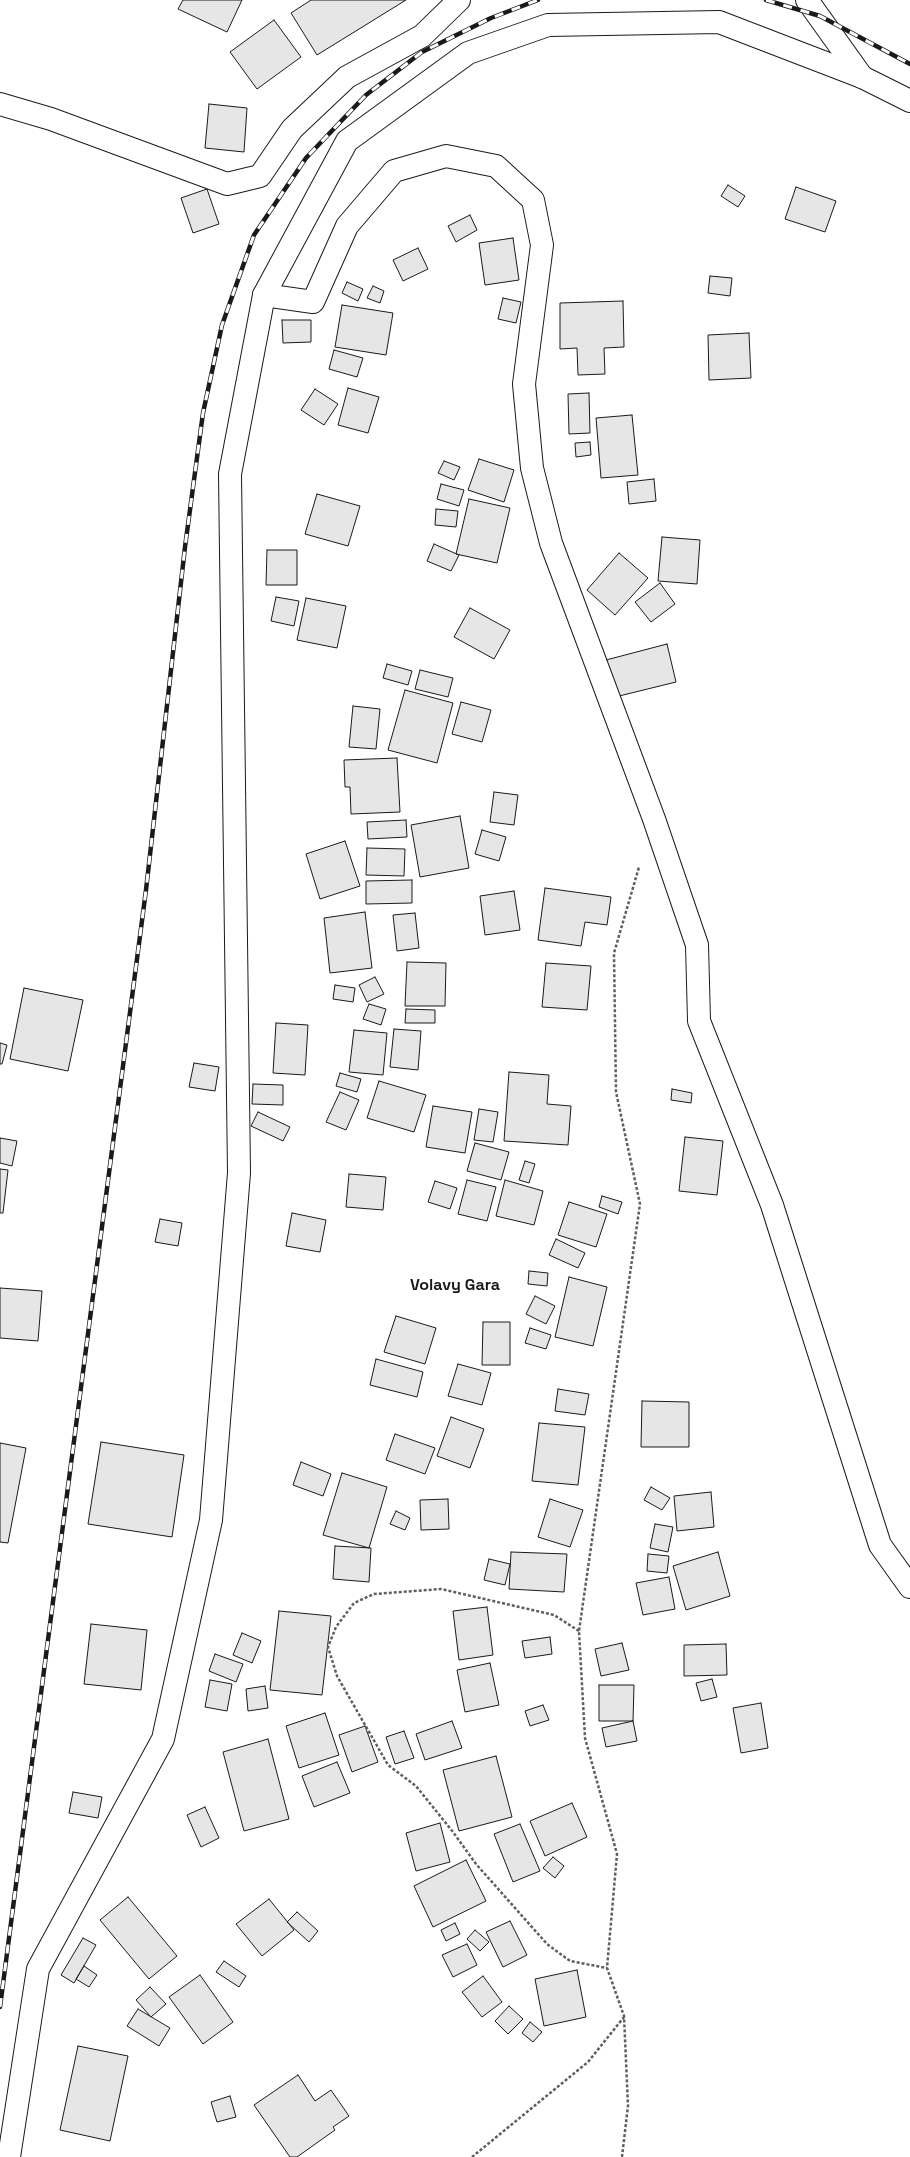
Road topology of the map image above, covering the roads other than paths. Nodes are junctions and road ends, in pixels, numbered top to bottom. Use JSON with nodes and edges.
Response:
{"nodes":[{"id":1,"x":459,"y":0,"type":"edge"},
{"id":2,"x":807,"y":0,"type":"edge"},
{"id":3,"x":862,"y":77,"type":"junction"},
{"id":4,"x":910,"y":102,"type":"edge"},
{"id":5,"x":0,"y":104,"type":"edge"},
{"id":6,"x":264,"y":294,"type":"junction"},
{"id":7,"x":910,"y":1587,"type":"edge"},
{"id":8,"x":9,"y":2157,"type":"edge"}],
"edges":[{"from":1,"to":5,"type":"main road"},
{"from":2,"to":3,"type":"main road"},
{"from":3,"to":4,"type":"main road"},
{"from":3,"to":6,"type":"main road"},
{"from":6,"to":7,"type":"main road"},
{"from":6,"to":8,"type":"main road"}]}
